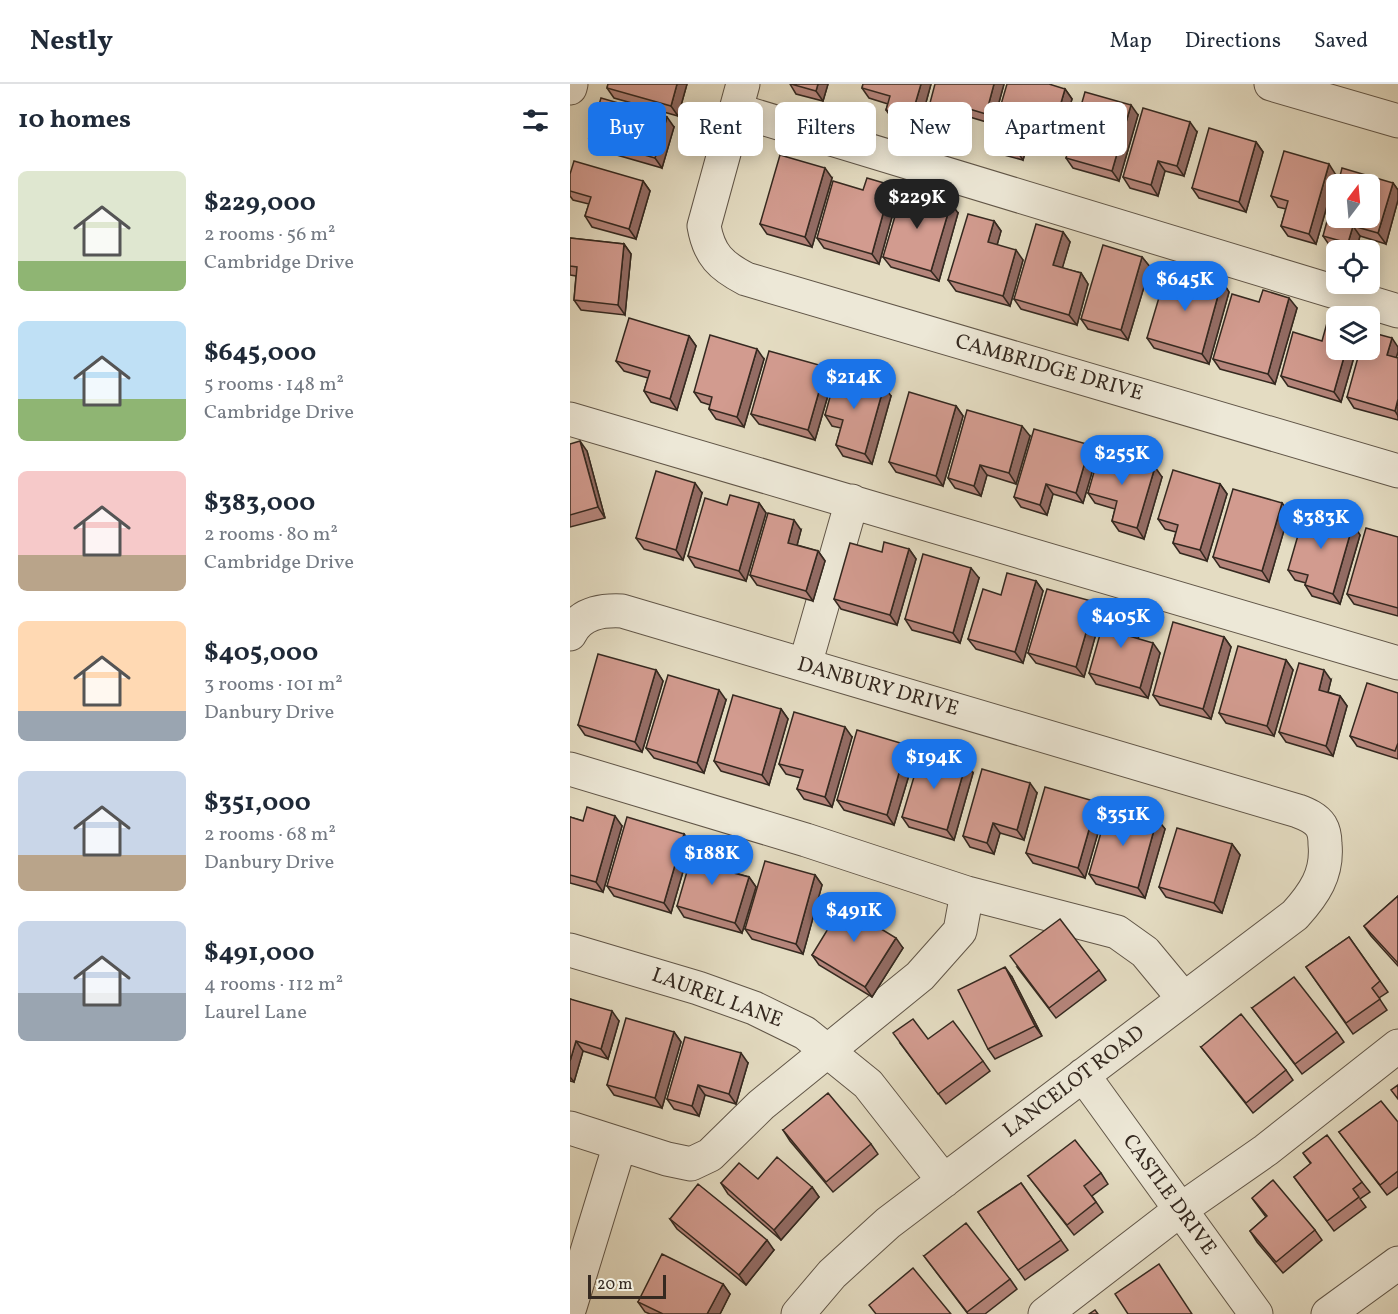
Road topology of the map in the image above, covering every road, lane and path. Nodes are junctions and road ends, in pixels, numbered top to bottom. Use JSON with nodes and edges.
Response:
{"nodes":[{"id":1,"x":1271,"y":84,"type":"edge"},
{"id":2,"x":740,"y":97,"type":"edge"},
{"id":3,"x":1398,"y":122,"type":"edge"},
{"id":4,"x":1398,"y":311,"type":"edge"},
{"id":5,"x":570,"y":419,"type":"edge"},
{"id":6,"x":1398,"y":471,"type":"edge"},
{"id":7,"x":852,"y":501,"type":"junction"},
{"id":8,"x":580,"y":625,"type":"edge"},
{"id":9,"x":1398,"y":663,"type":"edge"},
{"id":10,"x":805,"y":665,"type":"junction"},
{"id":11,"x":570,"y":770,"type":"edge"},
{"id":12,"x":1325,"y":840,"type":"joint"},
{"id":13,"x":968,"y":893,"type":"junction"},
{"id":14,"x":570,"y":950,"type":"edge"},
{"id":15,"x":1184,"y":999,"type":"junction"},
{"id":16,"x":1398,"y":1046,"type":"edge"},
{"id":17,"x":829,"y":1051,"type":"junction"},
{"id":18,"x":1083,"y":1075,"type":"junction"},
{"id":19,"x":570,"y":1128,"type":"edge"},
{"id":20,"x":620,"y":1144,"type":"junction"},
{"id":21,"x":944,"y":1181,"type":"junction"},
{"id":22,"x":1180,"y":1210,"type":"junction"},
{"id":23,"x":1398,"y":1263,"type":"edge"},
{"id":24,"x":570,"y":1306,"type":"edge"},
{"id":25,"x":798,"y":1314,"type":"edge"},
{"id":26,"x":1045,"y":1314,"type":"edge"},
{"id":27,"x":1256,"y":1314,"type":"edge"},
{"id":28,"x":1328,"y":1314,"type":"edge"}],
"edges":[{"from":1,"to":3,"type":"street"},
{"from":2,"to":4,"type":"street"},
{"from":2,"to":6,"type":"street","name":"CAMBRIDGE DRIVE"},
{"from":5,"to":7,"type":"street"},
{"from":7,"to":9,"type":"street"},
{"from":7,"to":10,"type":"street"},
{"from":8,"to":10,"type":"street","name":"DANBURY DRIVE"},
{"from":10,"to":12,"type":"street","name":"DANBURY DRIVE"},
{"from":11,"to":13,"type":"street"},
{"from":12,"to":15,"type":"street","name":"LANCELOT ROAD"},
{"from":13,"to":15,"type":"street"},
{"from":13,"to":17,"type":"street"},
{"from":14,"to":17,"type":"street","name":"LAUREL LANE"},
{"from":15,"to":18,"type":"street","name":"LANCELOT ROAD"},
{"from":16,"to":22,"type":"street"},
{"from":17,"to":20,"type":"street"},
{"from":17,"to":21,"type":"street","name":"LAUREL LANE"},
{"from":18,"to":21,"type":"street","name":"LANCELOT ROAD"},
{"from":18,"to":22,"type":"street","name":"CASTLE DRIVE"},
{"from":19,"to":20,"type":"street"},
{"from":20,"to":24,"type":"street"},
{"from":21,"to":25,"type":"street","name":"LANCELOT ROAD"},
{"from":22,"to":26,"type":"street"},
{"from":22,"to":27,"type":"street","name":"CASTLE DRIVE"},
{"from":23,"to":28,"type":"street"}]}
